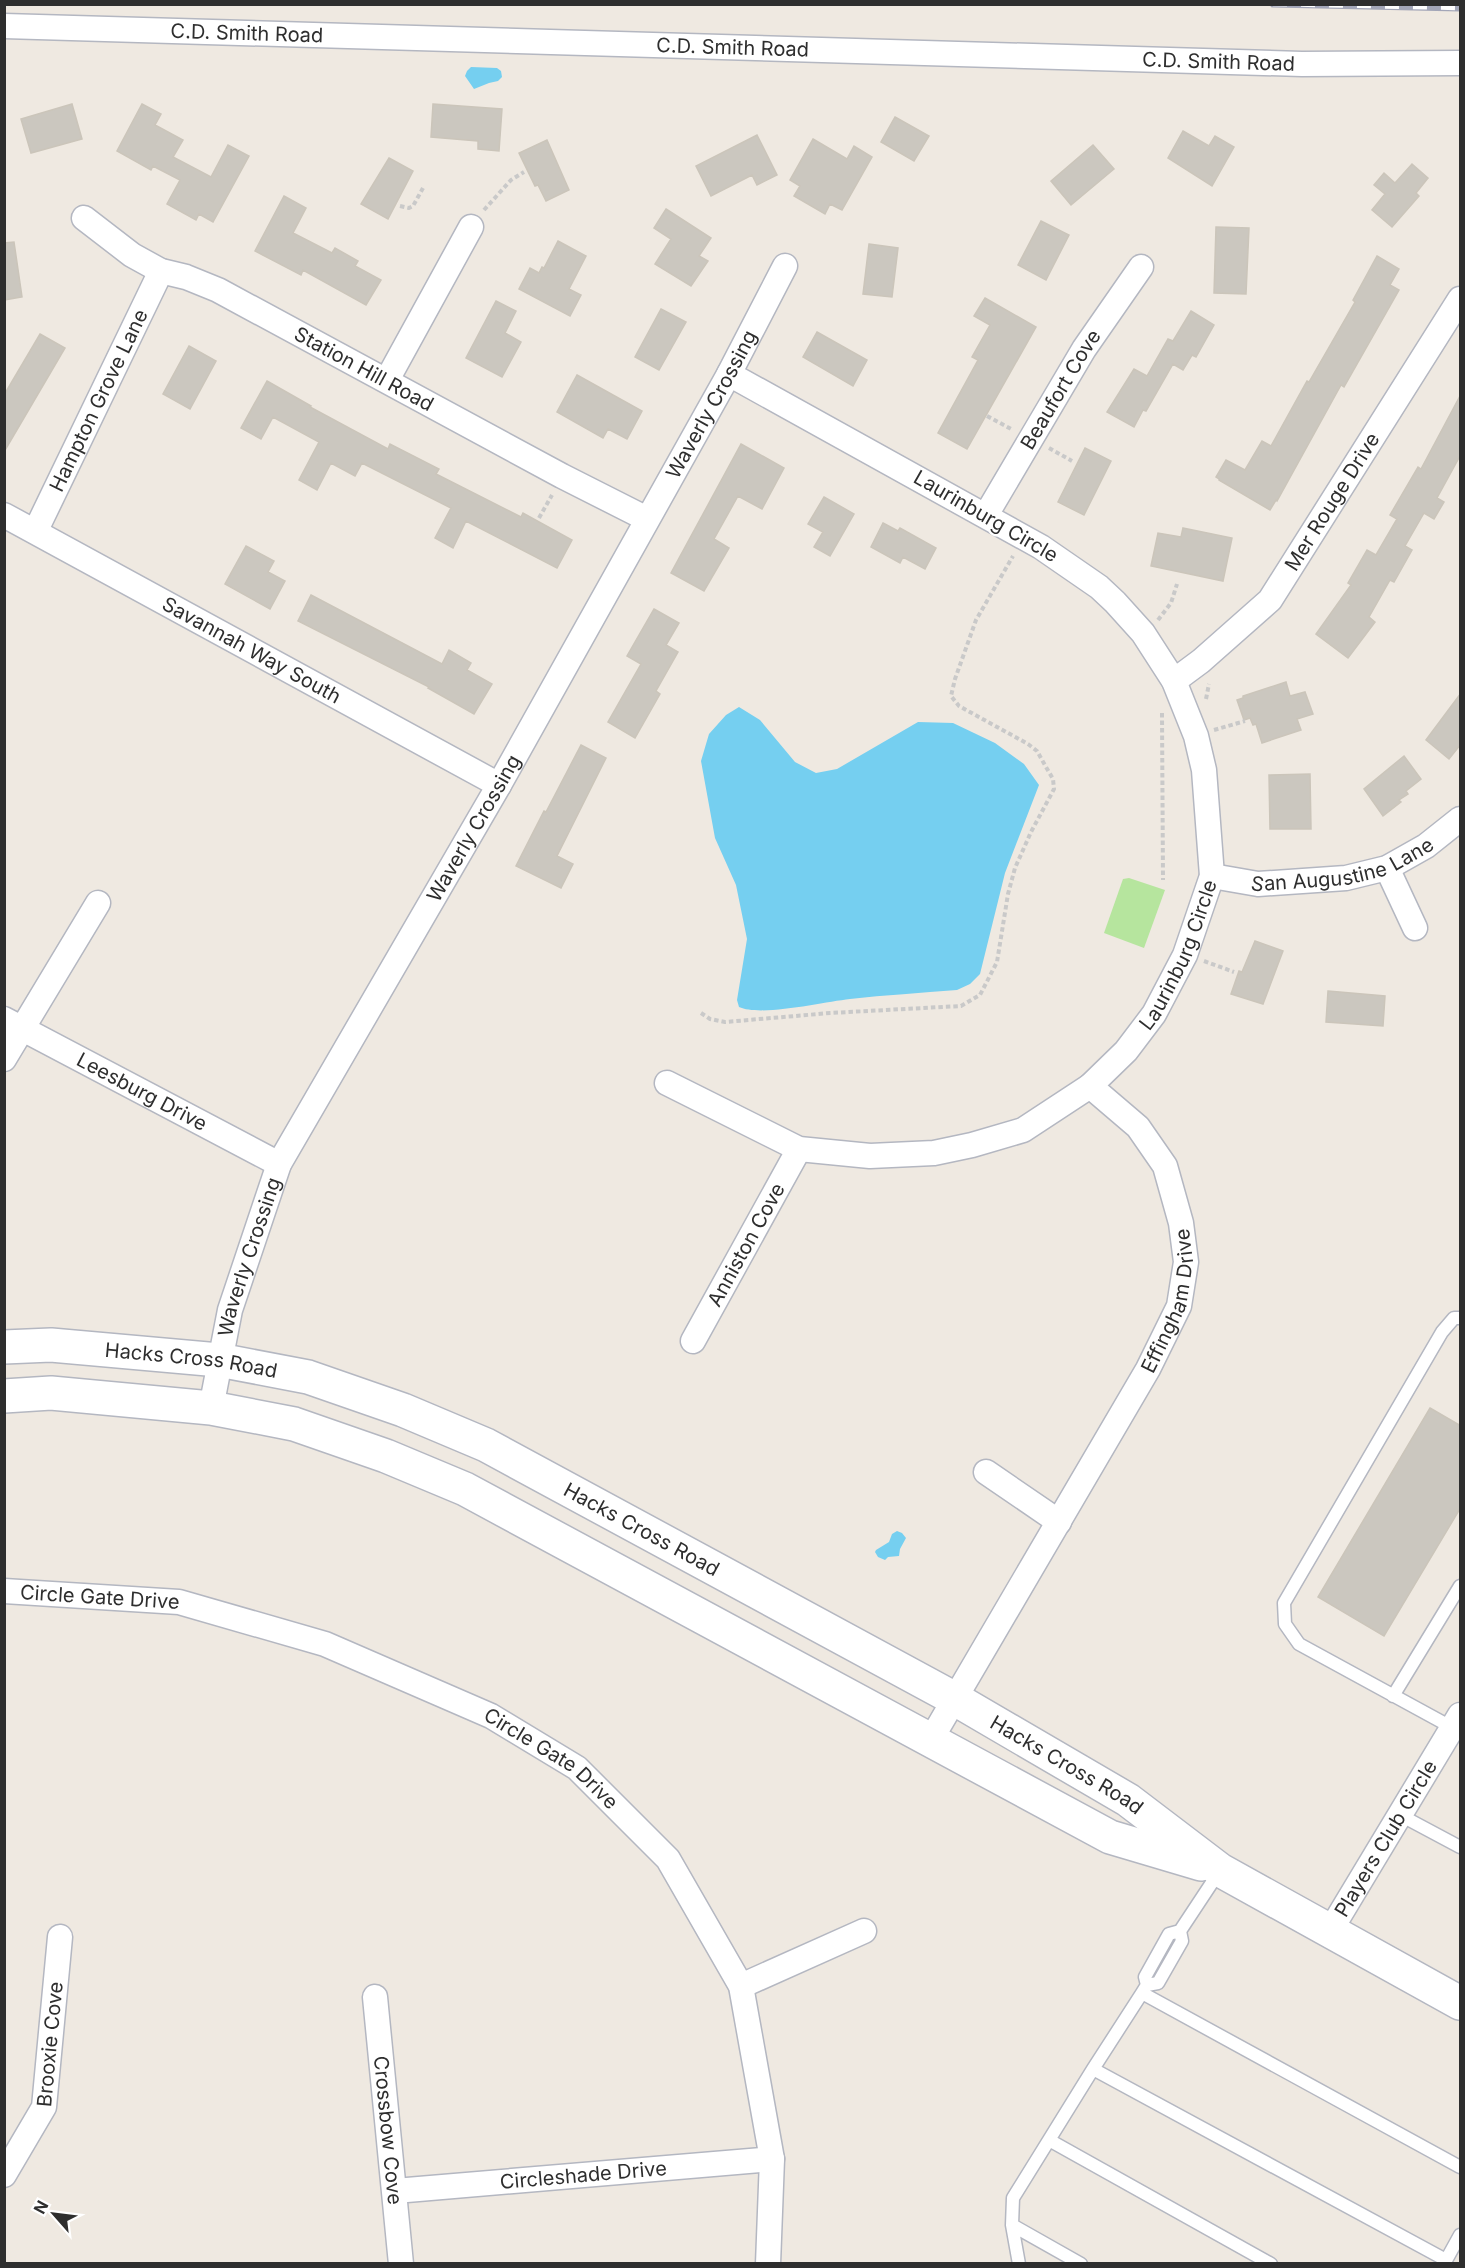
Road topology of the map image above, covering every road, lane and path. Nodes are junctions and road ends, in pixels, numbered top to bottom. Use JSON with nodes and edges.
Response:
{"nodes":[{"id":1,"x":4,"y":26,"type":"edge"},
{"id":2,"x":1461,"y":63,"type":"edge"},
{"id":3,"x":524,"y":171,"type":"dead end"},
{"id":4,"x":423,"y":188,"type":"dead end"},
{"id":5,"x":400,"y":206,"type":"dead end"},
{"id":6,"x":84,"y":218,"type":"dead end"},
{"id":7,"x":471,"y":227,"type":"joint"},
{"id":8,"x":785,"y":266,"type":"dead end"},
{"id":9,"x":1142,"y":267,"type":"dead end"},
{"id":10,"x":161,"y":271,"type":"junction"},
{"id":11,"x":1461,"y":299,"type":"edge"},
{"id":12,"x":729,"y":374,"type":"junction"},
{"id":13,"x":387,"y":380,"type":"junction"},
{"id":14,"x":987,"y":416,"type":"dead end"},
{"id":15,"x":1031,"y":440,"type":"junction"},
{"id":16,"x":4,"y":514,"type":"edge"},
{"id":17,"x":986,"y":515,"type":"junction"},
{"id":18,"x":647,"y":519,"type":"junction"},
{"id":19,"x":36,"y":530,"type":"junction"},
{"id":20,"x":1004,"y":550,"type":"dead end"},
{"id":21,"x":1014,"y":555,"type":"junction"},
{"id":22,"x":1020,"y":558,"type":"dead end"},
{"id":23,"x":1177,"y":584,"type":"dead end"},
{"id":24,"x":1143,"y":633,"type":"junction"},
{"id":25,"x":1213,"y":679,"type":"dead end"},
{"id":26,"x":1174,"y":681,"type":"junction"},
{"id":27,"x":1206,"y":703,"type":"dead end"},
{"id":28,"x":1162,"y":707,"type":"dead end"},
{"id":29,"x":1245,"y":721,"type":"dead end"},
{"id":30,"x":1210,"y":731,"type":"junction"},
{"id":31,"x":499,"y":785,"type":"junction"},
{"id":32,"x":1461,"y":819,"type":"edge"},
{"id":33,"x":1387,"y":868,"type":"junction"},
{"id":34,"x":1212,"y":876,"type":"junction"},
{"id":35,"x":1163,"y":880,"type":"dead end"},
{"id":36,"x":98,"y":903,"type":"dead end"},
{"id":37,"x":1415,"y":928,"type":"dead end"},
{"id":38,"x":1185,"y":954,"type":"junction"},
{"id":39,"x":1234,"y":972,"type":"dead end"},
{"id":40,"x":701,"y":1013,"type":"dead end"},
{"id":41,"x":13,"y":1024,"type":"edge"},
{"id":42,"x":4,"y":1059,"type":"edge"},
{"id":43,"x":667,"y":1083,"type":"dead end"},
{"id":44,"x":1090,"y":1086,"type":"junction"},
{"id":45,"x":799,"y":1149,"type":"junction"},
{"id":46,"x":279,"y":1164,"type":"junction"},
{"id":47,"x":1461,"y":1318,"type":"edge"},
{"id":48,"x":693,"y":1341,"type":"dead end"},
{"id":49,"x":4,"y":1347,"type":"edge"},
{"id":50,"x":219,"y":1360,"type":"junction"},
{"id":51,"x":4,"y":1396,"type":"edge"},
{"id":52,"x":211,"y":1408,"type":"junction"},
{"id":53,"x":986,"y":1472,"type":"dead end"},
{"id":54,"x":1059,"y":1522,"type":"junction"},
{"id":55,"x":1461,"y":1586,"type":"edge"},
{"id":56,"x":4,"y":1591,"type":"edge"},
{"id":57,"x":1393,"y":1695,"type":"junction"},
{"id":58,"x":955,"y":1699,"type":"junction"},
{"id":59,"x":1457,"y":1722,"type":"edge"},
{"id":60,"x":930,"y":1741,"type":"junction"},
{"id":61,"x":1400,"y":1815,"type":"junction"},
{"id":62,"x":1461,"y":1847,"type":"edge"},
{"id":63,"x":1220,"y":1870,"type":"junction"},
{"id":64,"x":864,"y":1930,"type":"dead end"},
{"id":65,"x":1330,"y":1931,"type":"junction"},
{"id":66,"x":60,"y":1937,"type":"dead end"},
{"id":67,"x":741,"y":1986,"type":"junction"},
{"id":68,"x":1145,"y":1989,"type":"junction"},
{"id":69,"x":375,"y":1997,"type":"dead end"},
{"id":70,"x":1461,"y":2003,"type":"edge"},
{"id":71,"x":1093,"y":2069,"type":"junction"},
{"id":72,"x":1049,"y":2140,"type":"junction"},
{"id":73,"x":772,"y":2158,"type":"junction"},
{"id":74,"x":1461,"y":2167,"type":"edge"},
{"id":75,"x":4,"y":2175,"type":"edge"},
{"id":76,"x":395,"y":2191,"type":"junction"},
{"id":77,"x":1012,"y":2225,"type":"junction"},
{"id":78,"x":1461,"y":2235,"type":"edge"},
{"id":79,"x":1445,"y":2262,"type":"edge"},
{"id":80,"x":401,"y":2264,"type":"edge"},
{"id":81,"x":768,"y":2264,"type":"edge"},
{"id":82,"x":1019,"y":2264,"type":"edge"},
{"id":83,"x":1080,"y":2264,"type":"edge"},
{"id":84,"x":1271,"y":2264,"type":"edge"}],
"edges":[{"from":1,"to":2,"type":"street","name":"C.D. Smith Road"},
{"from":3,"to":7,"type":"path"},
{"from":4,"to":5,"type":"path"},
{"from":6,"to":10,"type":"street","name":"Station Hill Road"},
{"from":7,"to":13,"type":"street"},
{"from":8,"to":12,"type":"street","name":"Waverly Crossing"},
{"from":9,"to":15,"type":"street","name":"Beaufort Cove"},
{"from":10,"to":13,"type":"street","name":"Station Hill Road"},
{"from":10,"to":19,"type":"street","name":"Hampton Grove Lane"},
{"from":11,"to":26,"type":"street","name":"Mer Rouge Drive"},
{"from":12,"to":17,"type":"street","name":"Laurinburg Circle"},
{"from":12,"to":18,"type":"street","name":"Waverly Crossing"},
{"from":13,"to":18,"type":"street","name":"Station Hill Road"},
{"from":14,"to":15,"type":"path"},
{"from":15,"to":17,"type":"street","name":"Beaufort Cove"},
{"from":16,"to":19,"type":"street","name":"Savannah Way South"},
{"from":17,"to":24,"type":"street","name":"Laurinburg Circle"},
{"from":18,"to":31,"type":"street","name":"Waverly Crossing"},
{"from":19,"to":31,"type":"street","name":"Savannah Way South"},
{"from":20,"to":21,"type":"path"},
{"from":21,"to":22,"type":"path"},
{"from":21,"to":40,"type":"path"},
{"from":23,"to":24,"type":"path"},
{"from":24,"to":26,"type":"street","name":"Laurinburg Circle"},
{"from":25,"to":27,"type":"path"},
{"from":26,"to":30,"type":"street","name":"Laurinburg Circle"},
{"from":28,"to":35,"type":"path"},
{"from":29,"to":30,"type":"path"},
{"from":30,"to":34,"type":"street","name":"Laurinburg Circle"},
{"from":31,"to":46,"type":"street","name":"Waverly Crossing"},
{"from":32,"to":33,"type":"street","name":"San Augustine Lane"},
{"from":33,"to":34,"type":"street","name":"San Augustine Lane"},
{"from":33,"to":37,"type":"street"},
{"from":34,"to":38,"type":"street","name":"Laurinburg Circle"},
{"from":36,"to":41,"type":"street"},
{"from":38,"to":39,"type":"path"},
{"from":38,"to":44,"type":"street","name":"Laurinburg Circle"},
{"from":41,"to":42,"type":"street"},
{"from":41,"to":46,"type":"street","name":"Leesburg Drive"},
{"from":43,"to":45,"type":"street","name":"Laurinburg Circle"},
{"from":44,"to":45,"type":"street","name":"Laurinburg Circle"},
{"from":44,"to":54,"type":"street","name":"Effingham Drive"},
{"from":45,"to":48,"type":"street","name":"Anniston Cove"},
{"from":46,"to":50,"type":"street","name":"Waverly Crossing"},
{"from":47,"to":57,"type":"lane"},
{"from":49,"to":50,"type":"main road","name":"Hacks Cross Road"},
{"from":50,"to":52,"type":"street","name":"Waverly Crossing"},
{"from":50,"to":58,"type":"main road","name":"Hacks Cross Road"},
{"from":51,"to":52,"type":"main road","name":"Hacks Cross Road"},
{"from":52,"to":60,"type":"main road","name":"Hacks Cross Road"},
{"from":53,"to":54,"type":"street"},
{"from":54,"to":58,"type":"street","name":"Effingham Drive"},
{"from":55,"to":57,"type":"lane"},
{"from":56,"to":67,"type":"street","name":"Circle Gate Drive"},
{"from":57,"to":59,"type":"lane"},
{"from":58,"to":60,"type":"street","name":"Effingham Drive"},
{"from":58,"to":63,"type":"main road","name":"Hacks Cross Road"},
{"from":59,"to":61,"type":"street","name":"Players Club Circle"},
{"from":60,"to":63,"type":"main road","name":"Hacks Cross Road"},
{"from":61,"to":62,"type":"lane"},
{"from":61,"to":65,"type":"street","name":"Players Club Circle"},
{"from":63,"to":65,"type":"main road","name":"Hacks Cross Road"},
{"from":63,"to":68,"type":"lane"},
{"from":64,"to":67,"type":"street"},
{"from":65,"to":70,"type":"main road","name":"Hacks Cross Road"},
{"from":66,"to":75,"type":"street","name":"Brooxie Cove"},
{"from":67,"to":73,"type":"street","name":"Circle Gate Drive"},
{"from":68,"to":71,"type":"lane"},
{"from":68,"to":74,"type":"lane"},
{"from":69,"to":76,"type":"street","name":"Crossbow Cove"},
{"from":71,"to":72,"type":"lane"},
{"from":71,"to":79,"type":"lane"},
{"from":72,"to":77,"type":"lane"},
{"from":72,"to":84,"type":"lane"},
{"from":73,"to":76,"type":"street","name":"Circleshade Drive"},
{"from":73,"to":81,"type":"street","name":"Circle Gate Drive"},
{"from":76,"to":80,"type":"street","name":"Crossbow Cove"},
{"from":77,"to":82,"type":"lane"},
{"from":77,"to":83,"type":"lane"},
{"from":78,"to":79,"type":"lane"}]}
